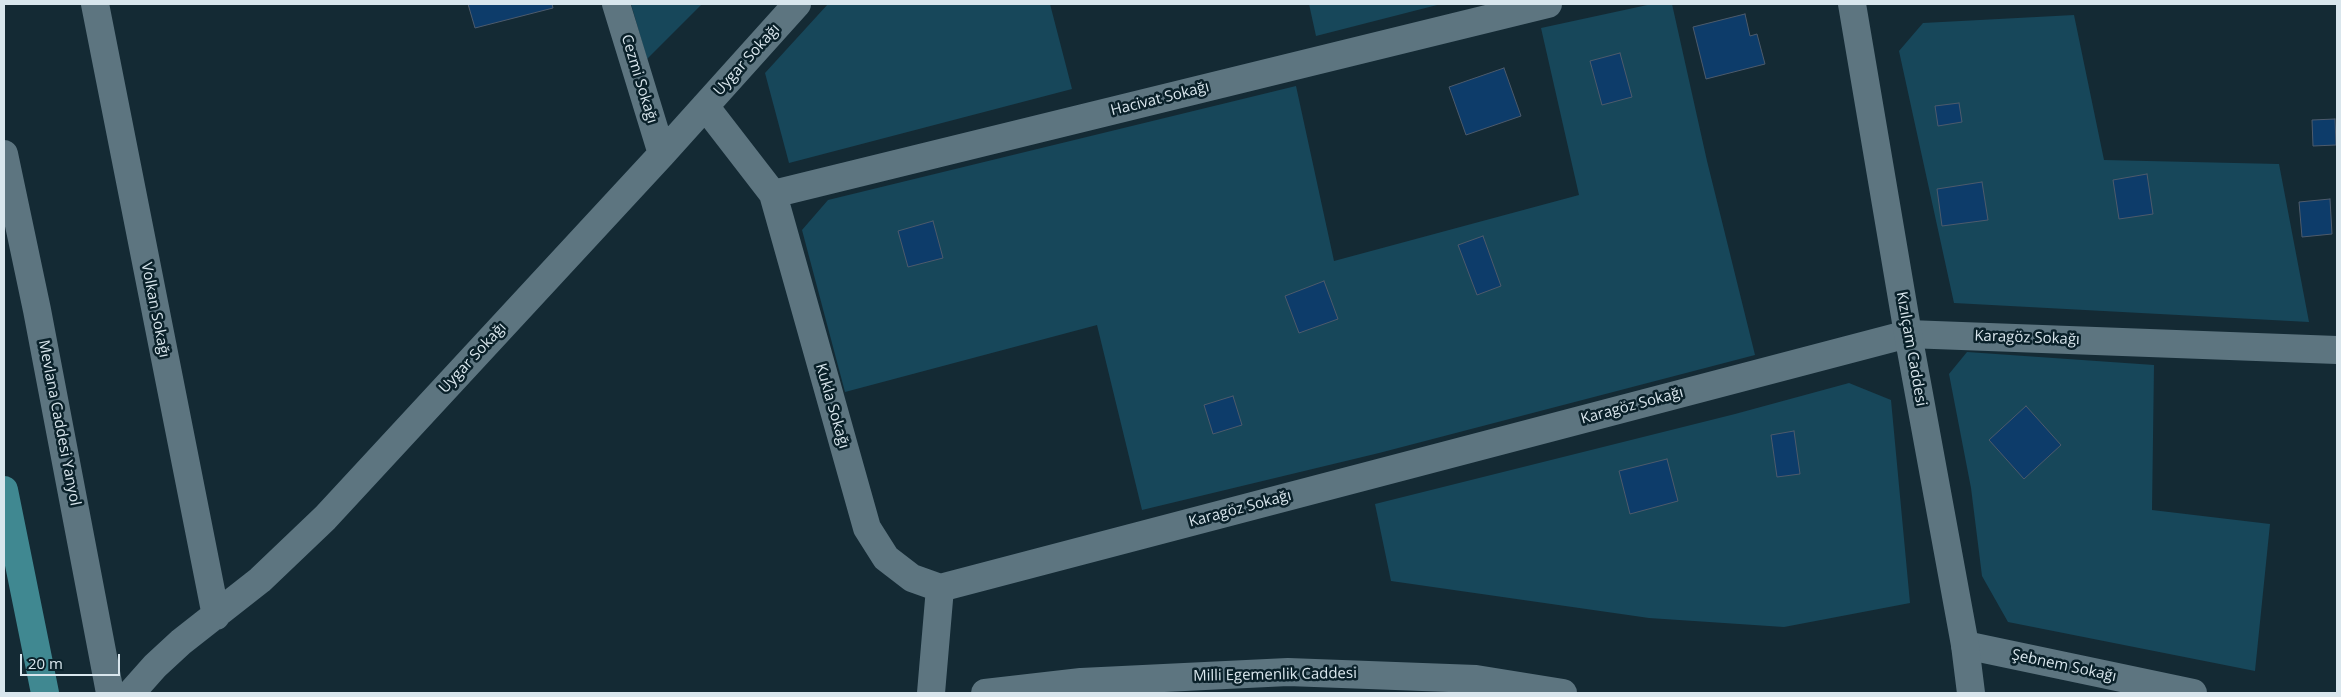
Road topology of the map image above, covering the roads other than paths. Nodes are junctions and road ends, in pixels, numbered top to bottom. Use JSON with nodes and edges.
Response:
{"nodes":[{"id":1,"x":94,"y":4,"type":"edge"},
{"id":2,"x":616,"y":4,"type":"edge"},
{"id":3,"x":797,"y":4,"type":"edge"},
{"id":4,"x":1548,"y":4,"type":"edge"},
{"id":5,"x":1852,"y":4,"type":"edge"},
{"id":6,"x":705,"y":106,"type":"junction"},
{"id":7,"x":4,"y":154,"type":"edge"},
{"id":8,"x":662,"y":154,"type":"junction"},
{"id":9,"x":772,"y":194,"type":"junction"},
{"id":10,"x":1908,"y":334,"type":"junction"},
{"id":11,"x":2337,"y":350,"type":"edge"},
{"id":12,"x":4,"y":490,"type":"edge"},
{"id":13,"x":940,"y":588,"type":"junction"},
{"id":14,"x":216,"y":616,"type":"junction"},
{"id":15,"x":1965,"y":645,"type":"junction"},
{"id":16,"x":1389,"y":684,"type":"edge"},
{"id":17,"x":45,"y":693,"type":"edge"},
{"id":18,"x":110,"y":693,"type":"edge"},
{"id":19,"x":131,"y":693,"type":"edge"},
{"id":20,"x":931,"y":693,"type":"edge"},
{"id":21,"x":986,"y":693,"type":"edge"},
{"id":22,"x":1563,"y":693,"type":"edge"},
{"id":23,"x":1971,"y":693,"type":"edge"},
{"id":24,"x":2193,"y":693,"type":"edge"}],
"edges":[{"from":1,"to":14,"type":"street","name":"Volkan Sokağı"},
{"from":2,"to":8,"type":"street","name":"Cezmi Sokağı"},
{"from":3,"to":6,"type":"street","name":"Uygar Sokağı"},
{"from":4,"to":9,"type":"street","name":"Hacivat Sokağı"},
{"from":5,"to":10,"type":"street","name":"Kızılçam Caddesi"},
{"from":6,"to":8,"type":"street","name":"Uygar Sokağı"},
{"from":6,"to":9,"type":"street","name":"Kukla Sokağı"},
{"from":7,"to":18,"type":"street","name":"Mevlana Caddesi Yanyol"},
{"from":8,"to":14,"type":"street","name":"Uygar Sokağı"},
{"from":9,"to":13,"type":"street","name":"Kukla Sokağı"},
{"from":10,"to":11,"type":"street","name":"Karagöz Sokağı"},
{"from":10,"to":13,"type":"street","name":"Karagöz Sokağı"},
{"from":10,"to":15,"type":"street","name":"Kızılçam Caddesi"},
{"from":12,"to":17,"type":"main road"},
{"from":13,"to":20,"type":"street"},
{"from":14,"to":19,"type":"street","name":"Uygar Sokağı"},
{"from":15,"to":23,"type":"street","name":"Kızılçam Caddesi"},
{"from":15,"to":24,"type":"street","name":"Şebnem Sokağı"},
{"from":16,"to":21,"type":"street","name":"Milli Egemenlik Caddesi"},
{"from":16,"to":22,"type":"street","name":"Milli Egemenlik Caddesi"}]}
